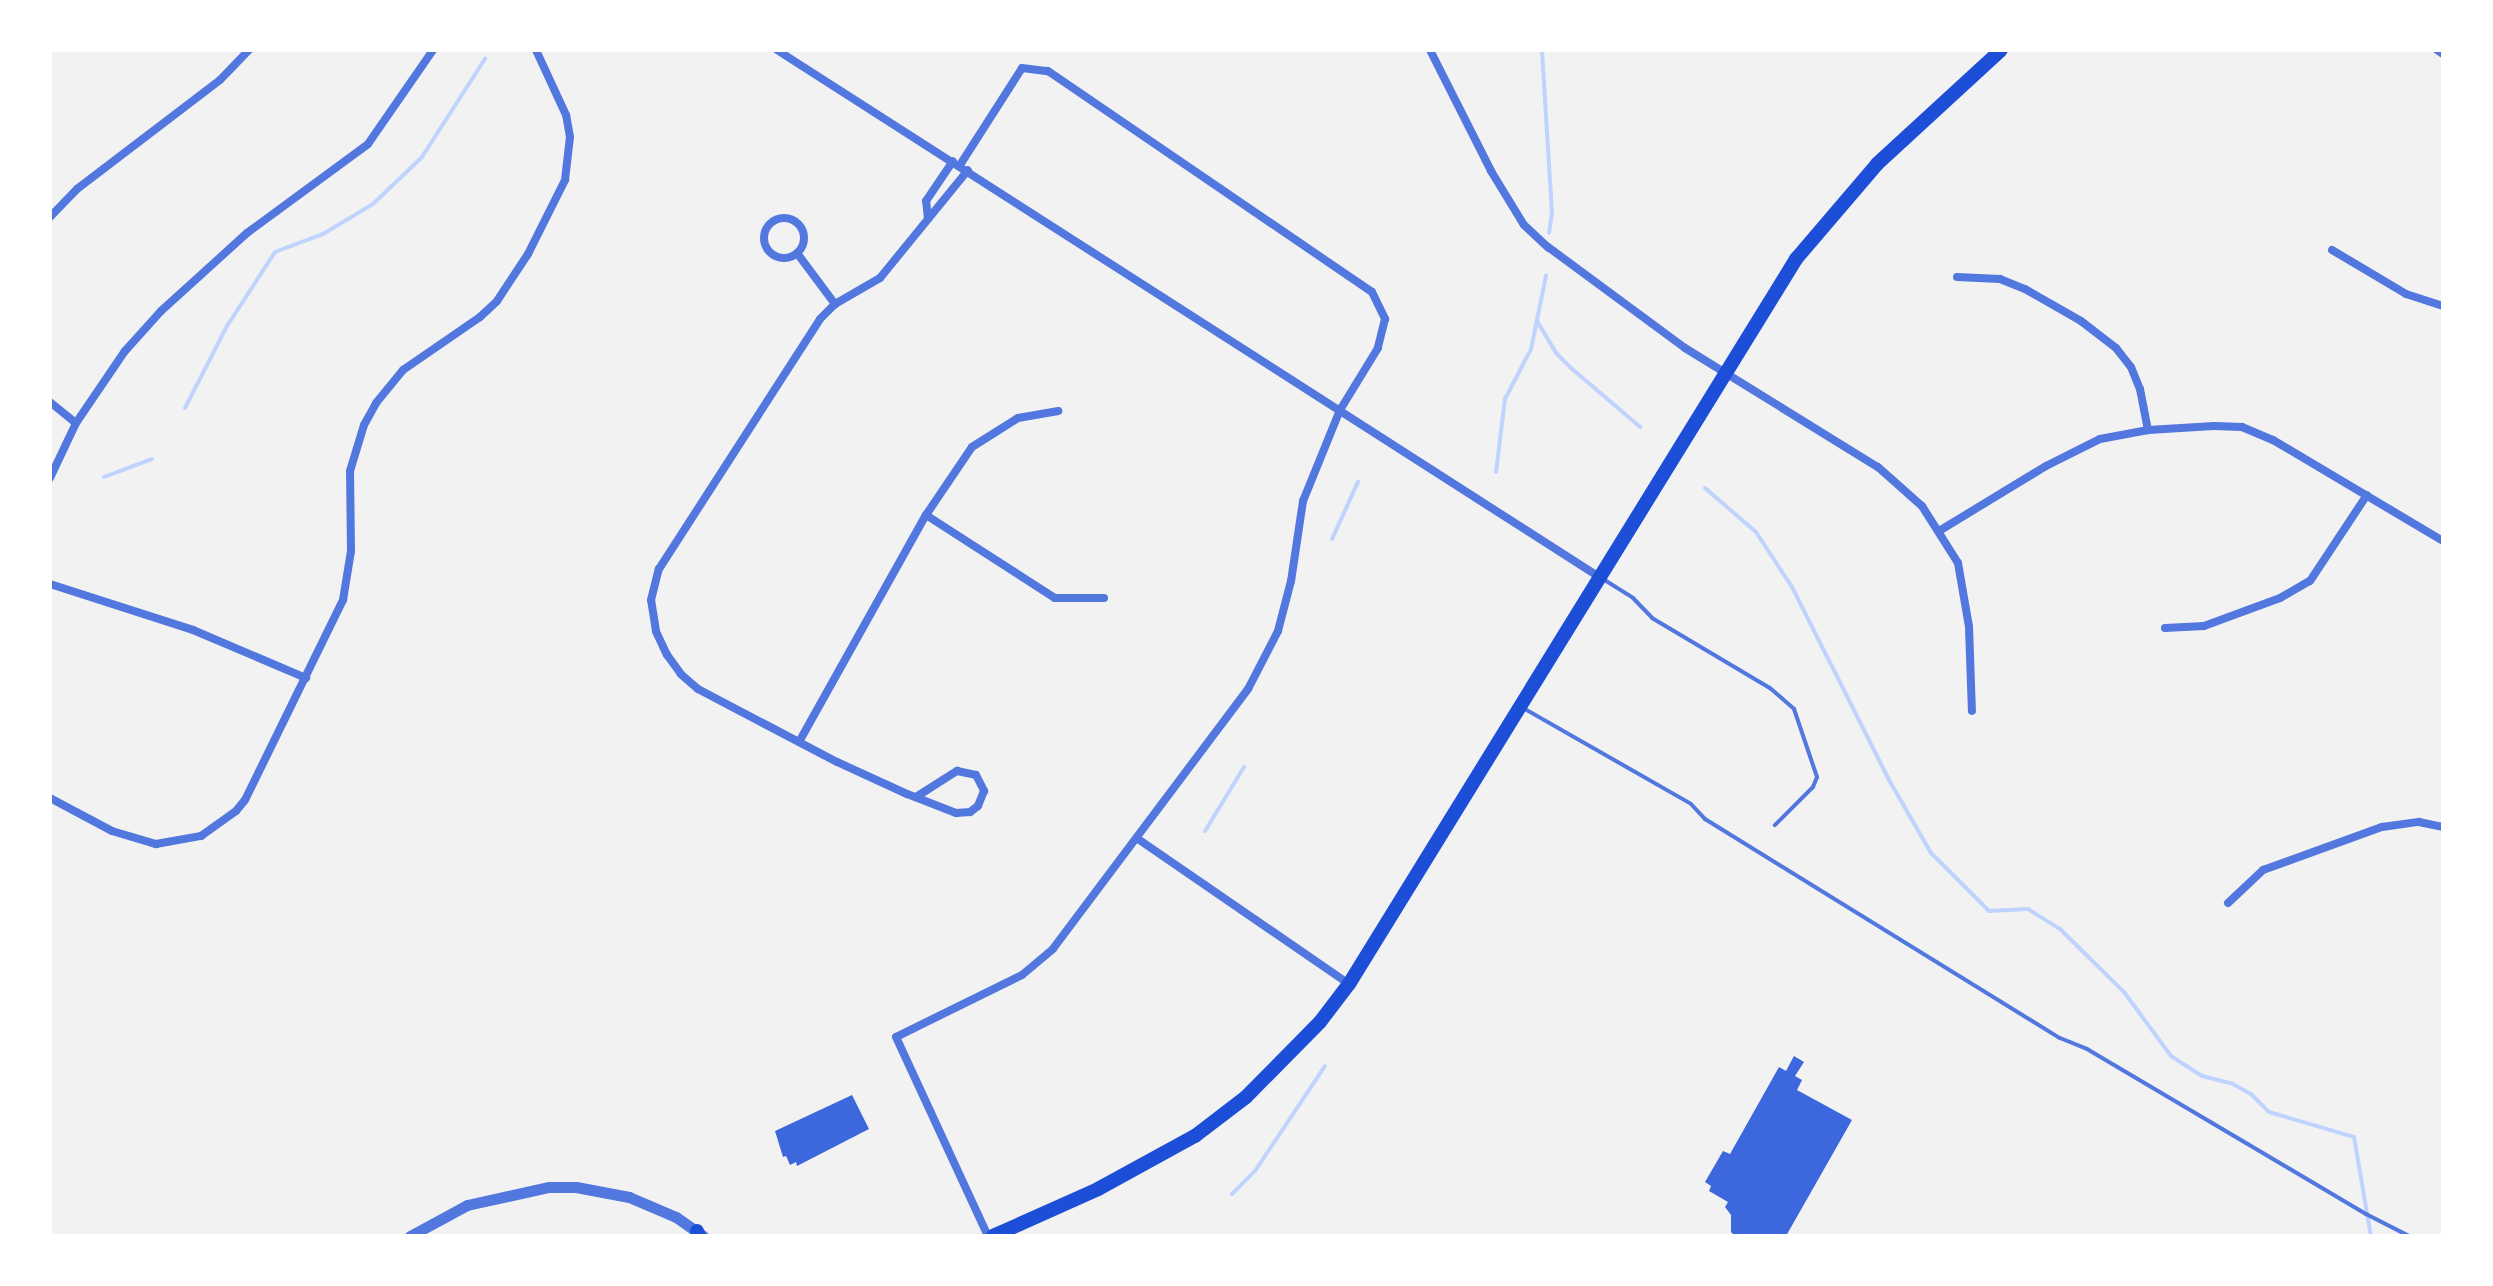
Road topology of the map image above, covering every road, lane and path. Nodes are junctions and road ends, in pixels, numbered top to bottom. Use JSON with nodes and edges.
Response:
{"nodes":[{"id":1,"x":249,"y":50,"type":"edge"},
{"id":2,"x":433,"y":50,"type":"edge"},
{"id":3,"x":536,"y":50,"type":"edge"},
{"id":4,"x":777,"y":50,"type":"edge"},
{"id":5,"x":1430,"y":50,"type":"edge"},
{"id":6,"x":2001,"y":50,"type":"edge"},
{"id":7,"x":2437,"y":50,"type":"edge"},
{"id":8,"x":2443,"y":54,"type":"edge"},
{"id":9,"x":960,"y":165,"type":"junction"},
{"id":10,"x":50,"y":217,"type":"edge"},
{"id":11,"x":928,"y":219,"type":"junction"},
{"id":12,"x":2332,"y":250,"type":"dead end"},
{"id":13,"x":797,"y":253,"type":"junction"},
{"id":14,"x":1957,"y":277,"type":"dead end"},
{"id":15,"x":835,"y":304,"type":"junction"},
{"id":16,"x":2443,"y":306,"type":"edge"},
{"id":17,"x":1724,"y":375,"type":"junction"},
{"id":18,"x":50,"y":402,"type":"edge"},
{"id":19,"x":1340,"y":410,"type":"junction"},
{"id":20,"x":1058,"y":411,"type":"dead end"},
{"id":21,"x":76,"y":423,"type":"junction"},
{"id":22,"x":2148,"y":430,"type":"junction"},
{"id":23,"x":50,"y":478,"type":"edge"},
{"id":24,"x":2367,"y":495,"type":"junction"},
{"id":25,"x":926,"y":515,"type":"junction"},
{"id":26,"x":1939,"y":531,"type":"junction"},
{"id":27,"x":2443,"y":541,"type":"edge"},
{"id":28,"x":1599,"y":577,"type":"junction"},
{"id":29,"x":50,"y":584,"type":"edge"},
{"id":30,"x":1104,"y":598,"type":"dead end"},
{"id":31,"x":2165,"y":628,"type":"dead end"},
{"id":32,"x":306,"y":678,"type":"junction"},
{"id":33,"x":1521,"y":706,"type":"junction"},
{"id":34,"x":1972,"y":711,"type":"dead end"},
{"id":35,"x":799,"y":742,"type":"junction"},
{"id":36,"x":916,"y":797,"type":"junction"},
{"id":37,"x":50,"y":798,"type":"edge"},
{"id":38,"x":1775,"y":825,"type":"dead end"},
{"id":39,"x":2443,"y":827,"type":"edge"},
{"id":40,"x":1138,"y":839,"type":"junction"},
{"id":41,"x":2228,"y":903,"type":"dead end"},
{"id":42,"x":1349,"y":984,"type":"junction"},
{"id":43,"x":700,"y":1234,"type":"edge"},
{"id":44,"x":410,"y":1236,"type":"edge"},
{"id":45,"x":991,"y":1236,"type":"edge"},
{"id":46,"x":2409,"y":1236,"type":"edge"}],
"edges":[{"from":1,"to":10,"type":"street"},
{"from":2,"to":21,"type":"street"},
{"from":3,"to":32,"type":"street"},
{"from":4,"to":9,"type":"street"},
{"from":5,"to":17,"type":"street"},
{"from":6,"to":17,"type":"main road"},
{"from":7,"to":8,"type":"street"},
{"from":9,"to":11,"type":"street"},
{"from":9,"to":11,"type":"street"},
{"from":9,"to":19,"type":"street"},
{"from":9,"to":19,"type":"street"},
{"from":11,"to":15,"type":"street"},
{"from":12,"to":16,"type":"street"},
{"from":13,"to":13,"type":"street"},
{"from":13,"to":15,"type":"street"},
{"from":14,"to":22,"type":"street"},
{"from":15,"to":35,"type":"street"},
{"from":17,"to":26,"type":"street"},
{"from":17,"to":28,"type":"main road"},
{"from":18,"to":21,"type":"street"},
{"from":19,"to":28,"type":"street"},
{"from":19,"to":40,"type":"street"},
{"from":20,"to":25,"type":"street"},
{"from":21,"to":23,"type":"street"},
{"from":22,"to":24,"type":"street"},
{"from":22,"to":26,"type":"street"},
{"from":24,"to":27,"type":"street"},
{"from":24,"to":31,"type":"street"},
{"from":25,"to":30,"type":"street"},
{"from":25,"to":35,"type":"street"},
{"from":26,"to":34,"type":"street"},
{"from":28,"to":33,"type":"main road"},
{"from":28,"to":38,"type":"lane"},
{"from":29,"to":32,"type":"street"},
{"from":32,"to":37,"type":"street"},
{"from":33,"to":42,"type":"main road"},
{"from":33,"to":46,"type":"lane"},
{"from":35,"to":36,"type":"street"},
{"from":36,"to":36,"type":"street"},
{"from":39,"to":41,"type":"street"},
{"from":40,"to":42,"type":"street"},
{"from":40,"to":45,"type":"street"},
{"from":42,"to":45,"type":"main road"},
{"from":43,"to":44,"type":"street"}]}
